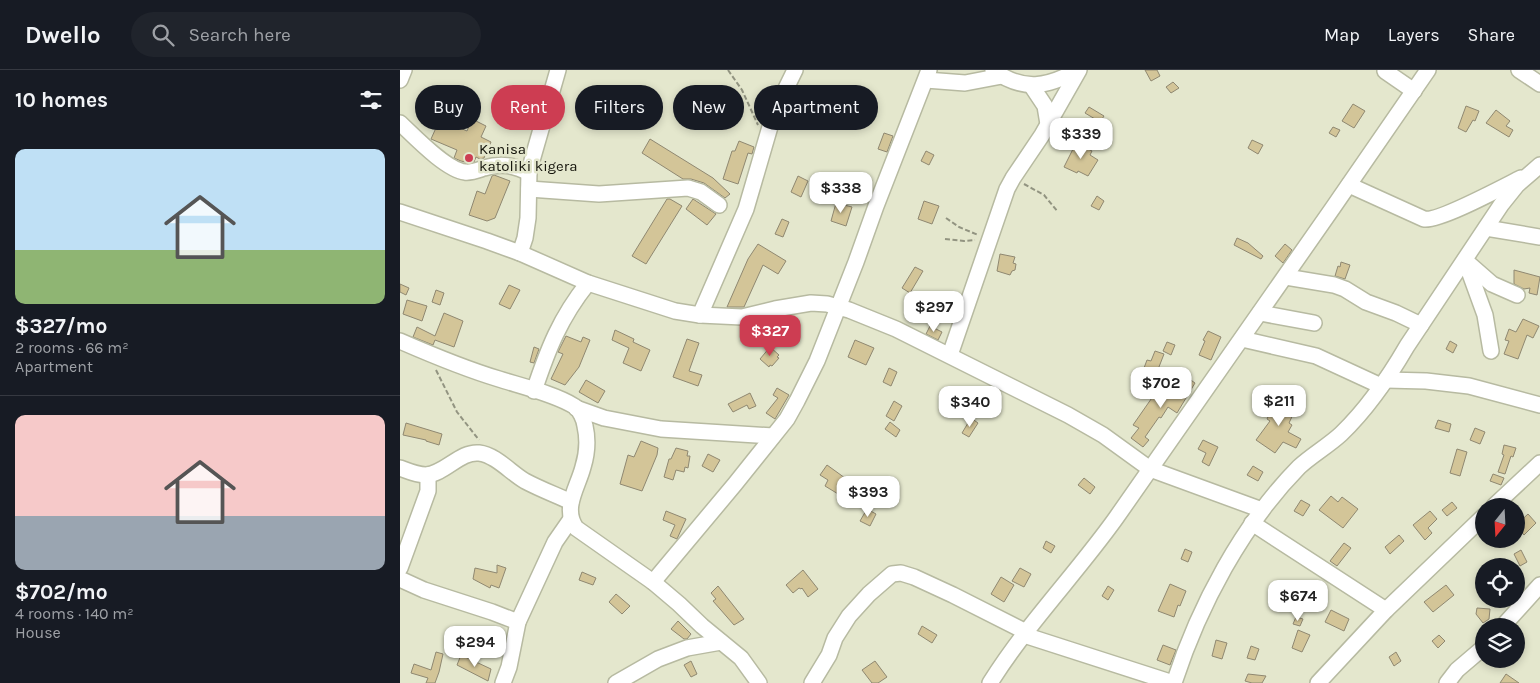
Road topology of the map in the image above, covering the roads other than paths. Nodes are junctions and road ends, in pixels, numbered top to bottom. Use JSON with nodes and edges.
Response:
{"nodes":[{"id":1,"x":404,"y":70,"type":"edge"},
{"id":2,"x":558,"y":70,"type":"edge"},
{"id":3,"x":795,"y":70,"type":"edge"},
{"id":4,"x":1079,"y":70,"type":"edge"},
{"id":5,"x":1428,"y":70,"type":"edge"},
{"id":6,"x":1519,"y":70,"type":"edge"},
{"id":7,"x":1384,"y":71,"type":"edge"},
{"id":8,"x":998,"y":73,"type":"edge"},
{"id":9,"x":934,"y":75,"type":"edge"},
{"id":10,"x":400,"y":80,"type":"edge"},
{"id":11,"x":1540,"y":84,"type":"edge"},
{"id":12,"x":1032,"y":85,"type":"junction"},
{"id":13,"x":1414,"y":91,"type":"junction"},
{"id":14,"x":400,"y":123,"type":"edge"},
{"id":15,"x":1048,"y":124,"type":"junction"},
{"id":16,"x":1540,"y":165,"type":"edge"},
{"id":17,"x":1525,"y":176,"type":"junction"},
{"id":18,"x":529,"y":181,"type":"junction"},
{"id":19,"x":1349,"y":185,"type":"junction"},
{"id":20,"x":719,"y":205,"type":"dead end"},
{"id":21,"x":400,"y":212,"type":"edge"},
{"id":22,"x":1486,"y":228,"type":"junction"},
{"id":23,"x":1540,"y":237,"type":"edge"},
{"id":24,"x":520,"y":253,"type":"junction"},
{"id":25,"x":1465,"y":260,"type":"junction"},
{"id":26,"x":1286,"y":276,"type":"junction"},
{"id":27,"x":588,"y":283,"type":"junction"},
{"id":28,"x":1517,"y":295,"type":"dead end"},
{"id":29,"x":838,"y":306,"type":"junction"},
{"id":30,"x":1260,"y":313,"type":"junction"},
{"id":31,"x":700,"y":315,"type":"junction"},
{"id":32,"x":1314,"y":324,"type":"dead end"},
{"id":33,"x":1421,"y":325,"type":"junction"},
{"id":34,"x":1242,"y":338,"type":"junction"},
{"id":35,"x":400,"y":341,"type":"edge"},
{"id":36,"x":1491,"y":351,"type":"dead end"},
{"id":37,"x":950,"y":355,"type":"junction"},
{"id":38,"x":1383,"y":383,"type":"junction"},
{"id":39,"x":534,"y":391,"type":"junction"},
{"id":40,"x":1540,"y":405,"type":"edge"},
{"id":41,"x":576,"y":408,"type":"junction"},
{"id":42,"x":774,"y":436,"type":"junction"},
{"id":43,"x":1540,"y":463,"type":"edge"},
{"id":44,"x":400,"y":468,"type":"edge"},
{"id":45,"x":1150,"y":468,"type":"junction"},
{"id":46,"x":428,"y":475,"type":"junction"},
{"id":47,"x":1503,"y":498,"type":"edge"},
{"id":48,"x":572,"y":502,"type":"junction"},
{"id":49,"x":1262,"y":510,"type":"junction"},
{"id":50,"x":571,"y":519,"type":"junction"},
{"id":51,"x":1252,"y":522,"type":"junction"},
{"id":52,"x":1475,"y":525,"type":"edge"},
{"id":53,"x":400,"y":568,"type":"edge"},
{"id":54,"x":400,"y":579,"type":"edge"},
{"id":55,"x":653,"y":582,"type":"junction"},
{"id":56,"x":1540,"y":585,"type":"edge"},
{"id":57,"x":1386,"y":610,"type":"junction"},
{"id":58,"x":1511,"y":618,"type":"edge"},
{"id":59,"x":518,"y":622,"type":"junction"},
{"id":60,"x":1025,"y":633,"type":"junction"},
{"id":61,"x":721,"y":642,"type":"junction"},
{"id":62,"x":1475,"y":655,"type":"edge"},
{"id":63,"x":1324,"y":681,"type":"edge"},
{"id":64,"x":1177,"y":682,"type":"edge"},
{"id":65,"x":503,"y":683,"type":"edge"},
{"id":66,"x":616,"y":683,"type":"edge"},
{"id":67,"x":759,"y":683,"type":"edge"},
{"id":68,"x":812,"y":683,"type":"edge"},
{"id":69,"x":990,"y":683,"type":"edge"},
{"id":70,"x":1447,"y":683,"type":"edge"}],
"edges":[{"from":1,"to":10,"type":"street"},
{"from":2,"to":18,"type":"street"},
{"from":3,"to":31,"type":"street"},
{"from":4,"to":12,"type":"street"},
{"from":4,"to":15,"type":"street"},
{"from":5,"to":13,"type":"street"},
{"from":6,"to":11,"type":"street"},
{"from":7,"to":13,"type":"street"},
{"from":8,"to":9,"type":"street"},
{"from":8,"to":12,"type":"street"},
{"from":9,"to":29,"type":"street"},
{"from":12,"to":15,"type":"street"},
{"from":13,"to":19,"type":"street"},
{"from":14,"to":18,"type":"street"},
{"from":15,"to":37,"type":"street"},
{"from":16,"to":17,"type":"street"},
{"from":17,"to":19,"type":"street"},
{"from":17,"to":22,"type":"street"},
{"from":18,"to":20,"type":"street"},
{"from":18,"to":24,"type":"street"},
{"from":19,"to":26,"type":"street"},
{"from":21,"to":24,"type":"street"},
{"from":22,"to":23,"type":"street"},
{"from":22,"to":25,"type":"street"},
{"from":24,"to":27,"type":"street"},
{"from":25,"to":28,"type":"street"},
{"from":25,"to":33,"type":"street"},
{"from":25,"to":36,"type":"street"},
{"from":26,"to":30,"type":"street"},
{"from":26,"to":33,"type":"street"},
{"from":27,"to":31,"type":"street"},
{"from":27,"to":39,"type":"street"},
{"from":29,"to":31,"type":"street"},
{"from":29,"to":37,"type":"street"},
{"from":29,"to":42,"type":"street"},
{"from":30,"to":32,"type":"street"},
{"from":30,"to":34,"type":"street"},
{"from":33,"to":38,"type":"street"},
{"from":34,"to":38,"type":"street"},
{"from":34,"to":45,"type":"street"},
{"from":35,"to":39,"type":"street"},
{"from":37,"to":45,"type":"street"},
{"from":38,"to":40,"type":"street"},
{"from":38,"to":49,"type":"street"},
{"from":39,"to":41,"type":"street"},
{"from":41,"to":42,"type":"street"},
{"from":41,"to":48,"type":"street"},
{"from":42,"to":55,"type":"street"},
{"from":43,"to":47,"type":"street"},
{"from":44,"to":46,"type":"street"},
{"from":45,"to":49,"type":"street"},
{"from":45,"to":60,"type":"street"},
{"from":46,"to":48,"type":"street"},
{"from":46,"to":53,"type":"street"},
{"from":48,"to":50,"type":"street"},
{"from":49,"to":51,"type":"street"},
{"from":50,"to":55,"type":"street"},
{"from":50,"to":59,"type":"street"},
{"from":51,"to":57,"type":"street"},
{"from":51,"to":64,"type":"street"},
{"from":52,"to":57,"type":"street"},
{"from":54,"to":59,"type":"street"},
{"from":55,"to":61,"type":"street"},
{"from":56,"to":58,"type":"street"},
{"from":57,"to":63,"type":"street"},
{"from":59,"to":65,"type":"street"},
{"from":60,"to":64,"type":"street"},
{"from":60,"to":68,"type":"street"},
{"from":60,"to":69,"type":"street"},
{"from":61,"to":66,"type":"street"},
{"from":61,"to":67,"type":"street"},
{"from":62,"to":70,"type":"street"}]}
